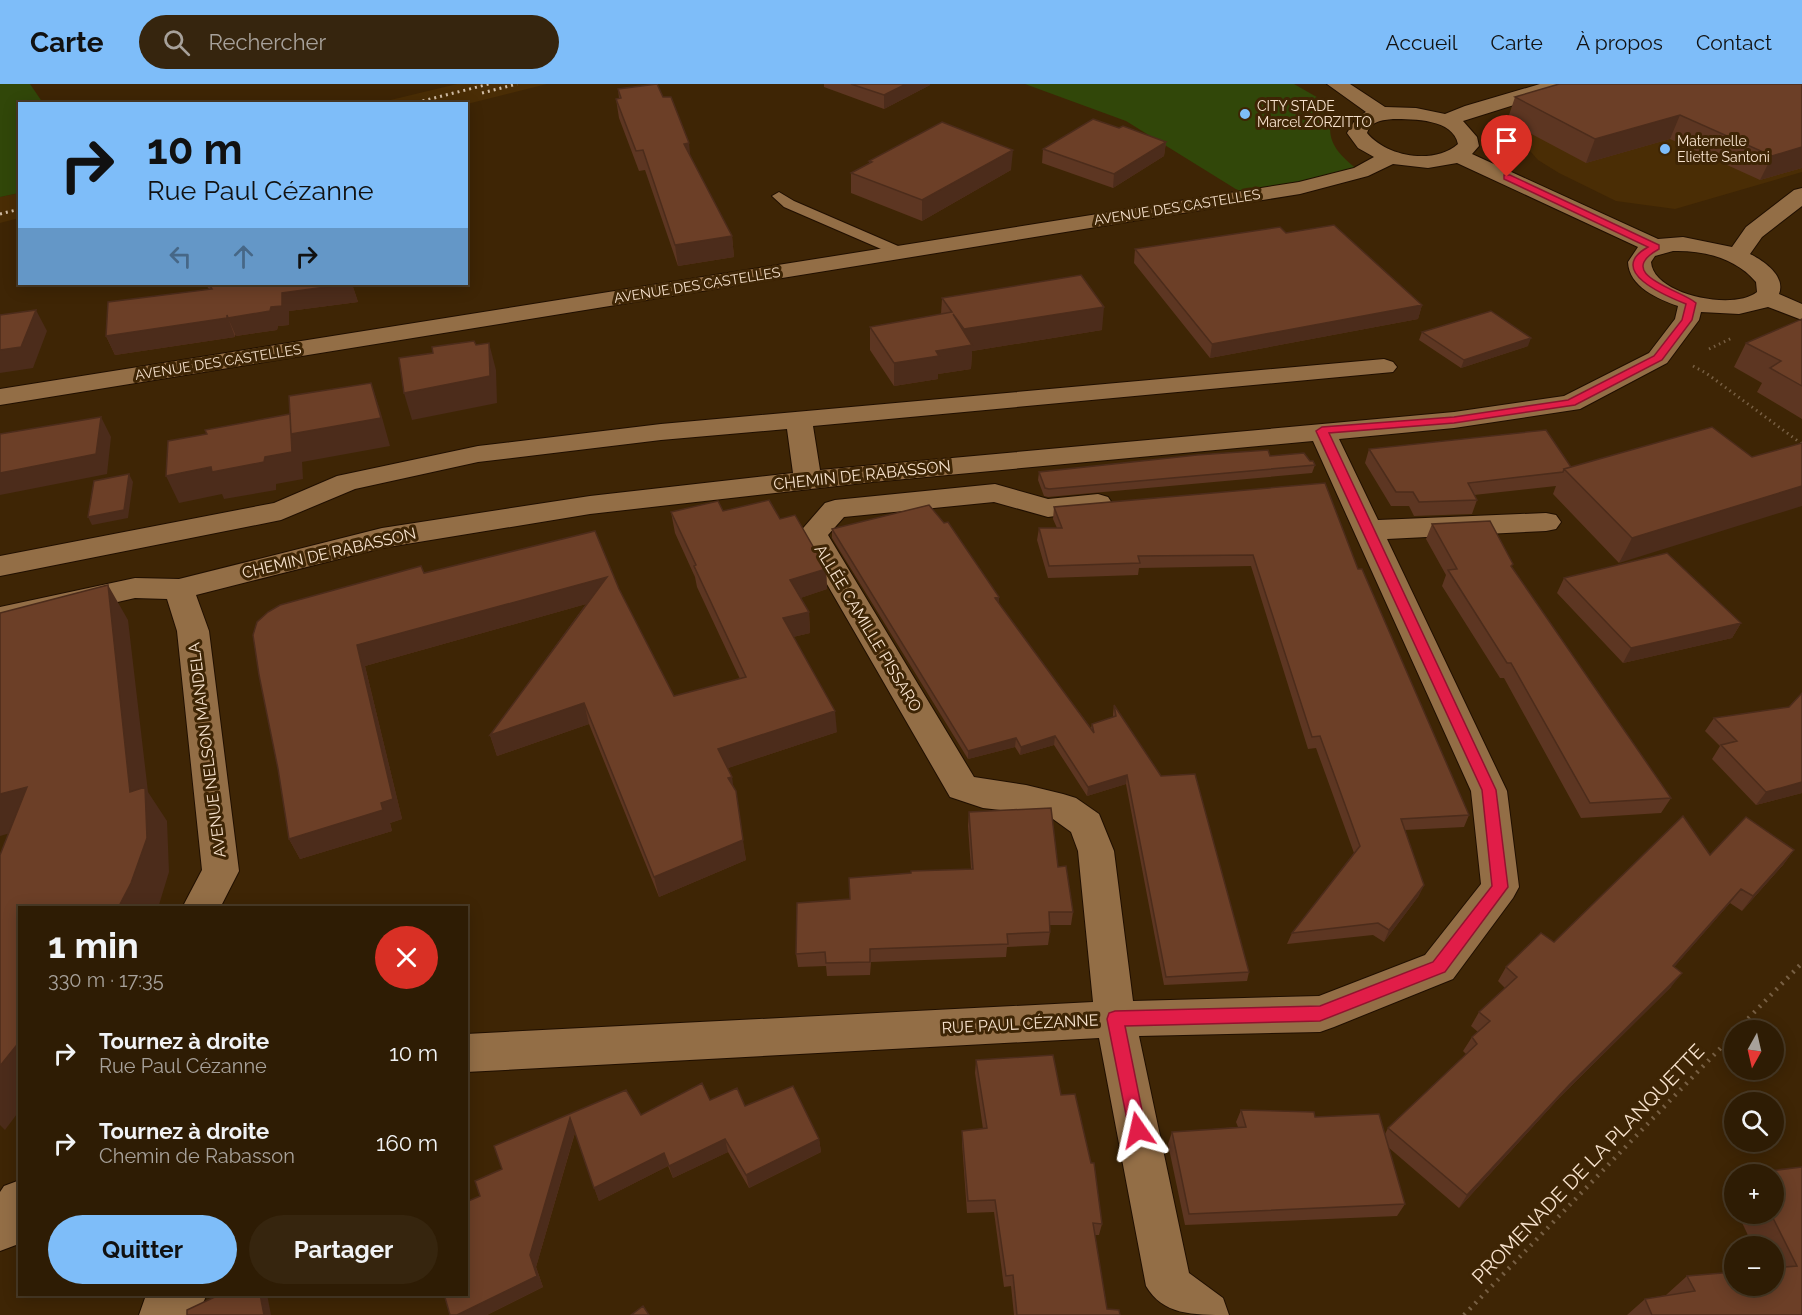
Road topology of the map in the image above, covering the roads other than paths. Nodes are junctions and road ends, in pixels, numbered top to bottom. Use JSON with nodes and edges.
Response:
{"nodes":[{"id":1,"x":1337,"y":84,"type":"edge"},
{"id":2,"x":1561,"y":84,"type":"edge"},
{"id":3,"x":1382,"y":114,"type":"junction"},
{"id":4,"x":1446,"y":121,"type":"junction"},
{"id":5,"x":1460,"y":156,"type":"junction"},
{"id":6,"x":1390,"y":157,"type":"junction"},
{"id":7,"x":1802,"y":195,"type":"edge"},
{"id":8,"x":779,"y":196,"type":"dead end"},
{"id":9,"x":1655,"y":247,"type":"junction"},
{"id":10,"x":900,"y":252,"type":"junction"},
{"id":11,"x":1737,"y":256,"type":"junction"},
{"id":12,"x":1766,"y":297,"type":"junction"},
{"id":13,"x":1691,"y":303,"type":"junction"},
{"id":14,"x":1802,"y":313,"type":"edge"},
{"id":15,"x":1384,"y":367,"type":"dead end"},
{"id":16,"x":0,"y":397,"type":"edge"},
{"id":17,"x":799,"y":420,"type":"junction"},
{"id":18,"x":1322,"y":431,"type":"junction"},
{"id":19,"x":808,"y":480,"type":"junction"},
{"id":20,"x":1119,"y":501,"type":"edge"},
{"id":21,"x":1546,"y":522,"type":"dead end"},
{"id":22,"x":1368,"y":530,"type":"junction"},
{"id":23,"x":0,"y":566,"type":"edge"},
{"id":24,"x":179,"y":589,"type":"junction"},
{"id":25,"x":0,"y":618,"type":"edge"},
{"id":26,"x":202,"y":906,"type":"edge"},
{"id":27,"x":1115,"y":1019,"type":"junction"},
{"id":28,"x":468,"y":1053,"type":"edge"},
{"id":29,"x":182,"y":1296,"type":"edge"},
{"id":30,"x":162,"y":1315,"type":"edge"},
{"id":31,"x":1206,"y":1315,"type":"edge"}],
"edges":[{"from":1,"to":3,"type":"street"},
{"from":2,"to":4,"type":"street"},
{"from":3,"to":4,"type":"street"},
{"from":3,"to":6,"type":"street"},
{"from":4,"to":5,"type":"street"},
{"from":5,"to":6,"type":"street"},
{"from":5,"to":9,"type":"street"},
{"from":6,"to":10,"type":"street","name":"AVENUE DES CASTELLES"},
{"from":7,"to":11,"type":"street"},
{"from":8,"to":10,"type":"lane"},
{"from":9,"to":11,"type":"street"},
{"from":9,"to":13,"type":"street"},
{"from":10,"to":16,"type":"street","name":"AVENUE DES CASTELLES"},
{"from":11,"to":12,"type":"street"},
{"from":12,"to":13,"type":"street"},
{"from":12,"to":14,"type":"street"},
{"from":13,"to":18,"type":"street","name":"CHEMIN DE RABASSON"},
{"from":15,"to":17,"type":"street"},
{"from":17,"to":19,"type":"street"},
{"from":17,"to":23,"type":"street"},
{"from":18,"to":19,"type":"street","name":"CHEMIN DE RABASSON"},
{"from":18,"to":22,"type":"street","name":"RUE PAUL CÉZANNE"},
{"from":19,"to":24,"type":"street","name":"CHEMIN DE RABASSON"},
{"from":20,"to":27,"type":"street","name":"ALLÉE CAMILLE PISSARO"},
{"from":21,"to":22,"type":"street"},
{"from":22,"to":27,"type":"street","name":"RUE PAUL CÉZANNE"},
{"from":24,"to":25,"type":"street","name":"CHEMIN DE RABASSON"},
{"from":24,"to":26,"type":"street","name":"AVENUE NELSON MANDELA"},
{"from":27,"to":28,"type":"street","name":"RUE PAUL CÉZANNE"},
{"from":27,"to":31,"type":"street"},
{"from":29,"to":30,"type":"street"}]}
